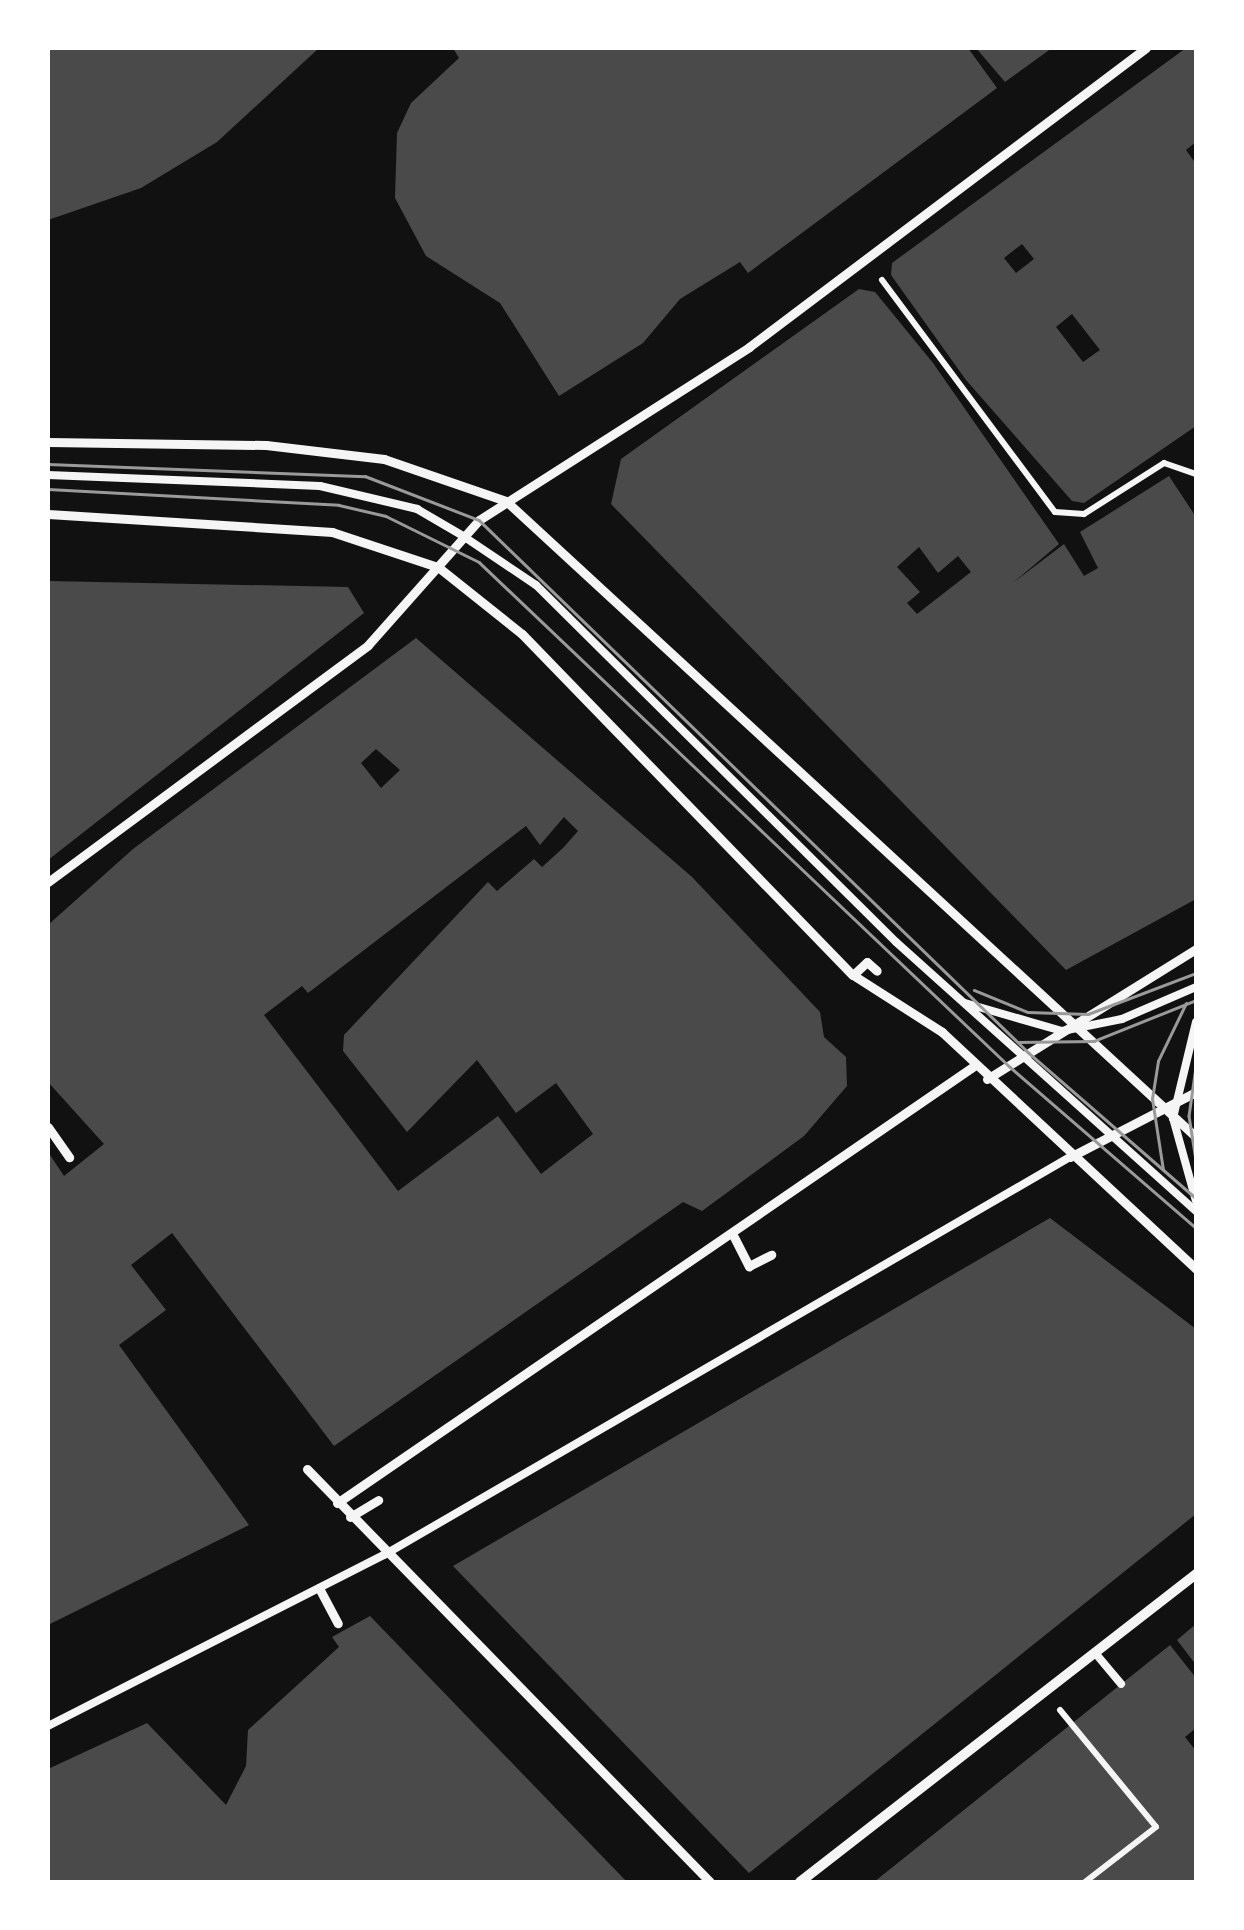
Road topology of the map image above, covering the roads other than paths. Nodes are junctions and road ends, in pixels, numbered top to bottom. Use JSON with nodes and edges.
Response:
{"nodes":[{"id":1,"x":1146,"y":48,"type":"edge"},
{"id":2,"x":48,"y":442,"type":"edge"},
{"id":3,"x":48,"y":475,"type":"edge"},
{"id":4,"x":506,"y":501,"type":"junction"},
{"id":5,"x":48,"y":514,"type":"edge"},
{"id":6,"x":464,"y":536,"type":"junction"},
{"id":7,"x":438,"y":568,"type":"junction"},
{"id":8,"x":48,"y":882,"type":"edge"},
{"id":9,"x":1196,"y":949,"type":"edge"},
{"id":10,"x":876,"y":971,"type":"dead end"},
{"id":11,"x":853,"y":975,"type":"junction"},
{"id":12,"x":1196,"y":986,"type":"edge"},
{"id":13,"x":956,"y":999,"type":"junction"},
{"id":14,"x":1196,"y":1022,"type":"edge"},
{"id":15,"x":1077,"y":1026,"type":"junction"},
{"id":16,"x":1062,"y":1031,"type":"junction"},
{"id":17,"x":1020,"y":1059,"type":"junction"},
{"id":18,"x":974,"y":1066,"type":"junction"},
{"id":19,"x":987,"y":1079,"type":"junction"},
{"id":20,"x":1196,"y":1092,"type":"edge"},
{"id":21,"x":1174,"y":1104,"type":"junction"},
{"id":22,"x":1163,"y":1110,"type":"junction"},
{"id":23,"x":1173,"y":1118,"type":"junction"},
{"id":24,"x":48,"y":1128,"type":"edge"},
{"id":25,"x":1196,"y":1137,"type":"edge"},
{"id":26,"x":1110,"y":1138,"type":"junction"},
{"id":27,"x":69,"y":1157,"type":"dead end"},
{"id":28,"x":1070,"y":1158,"type":"junction"},
{"id":29,"x":1196,"y":1201,"type":"edge"},
{"id":30,"x":1196,"y":1211,"type":"edge"},
{"id":31,"x":734,"y":1236,"type":"junction"},
{"id":32,"x":770,"y":1255,"type":"dead end"},
{"id":33,"x":1196,"y":1268,"type":"edge"},
{"id":34,"x":307,"y":1470,"type":"dead end"},
{"id":35,"x":378,"y":1500,"type":"dead end"},
{"id":36,"x":337,"y":1503,"type":"junction"},
{"id":37,"x":350,"y":1517,"type":"junction"},
{"id":38,"x":384,"y":1555,"type":"junction"},
{"id":39,"x":1196,"y":1574,"type":"edge"},
{"id":40,"x":319,"y":1588,"type":"junction"},
{"id":41,"x":338,"y":1624,"type":"dead end"},
{"id":42,"x":1096,"y":1654,"type":"junction"},
{"id":43,"x":1122,"y":1684,"type":"dead end"},
{"id":44,"x":48,"y":1726,"type":"edge"},
{"id":45,"x":710,"y":1882,"type":"edge"},
{"id":46,"x":800,"y":1882,"type":"edge"}],
"edges":[{"from":1,"to":4,"type":"street"},
{"from":2,"to":4,"type":"street"},
{"from":3,"to":6,"type":"lane"},
{"from":4,"to":6,"type":"street"},
{"from":4,"to":15,"type":"street"},
{"from":5,"to":7,"type":"street"},
{"from":6,"to":7,"type":"street"},
{"from":6,"to":13,"type":"lane"},
{"from":7,"to":8,"type":"street"},
{"from":7,"to":11,"type":"street"},
{"from":9,"to":15,"type":"street"},
{"from":10,"to":11,"type":"street"},
{"from":11,"to":18,"type":"street"},
{"from":12,"to":15,"type":"lane"},
{"from":13,"to":16,"type":"lane"},
{"from":13,"to":17,"type":"lane"},
{"from":14,"to":21,"type":"lane"},
{"from":15,"to":16,"type":"street"},
{"from":15,"to":22,"type":"street"},
{"from":16,"to":17,"type":"street"},
{"from":17,"to":19,"type":"street"},
{"from":17,"to":26,"type":"lane"},
{"from":18,"to":19,"type":"street"},
{"from":18,"to":31,"type":"street"},
{"from":19,"to":28,"type":"street"},
{"from":20,"to":21,"type":"street"},
{"from":21,"to":22,"type":"street"},
{"from":21,"to":23,"type":"lane"},
{"from":22,"to":23,"type":"street"},
{"from":22,"to":26,"type":"street"},
{"from":23,"to":25,"type":"street"},
{"from":23,"to":29,"type":"lane"},
{"from":24,"to":27,"type":"street"},
{"from":26,"to":28,"type":"street"},
{"from":26,"to":30,"type":"lane"},
{"from":28,"to":33,"type":"street"},
{"from":28,"to":38,"type":"lane"},
{"from":31,"to":32,"type":"street"},
{"from":31,"to":36,"type":"street"},
{"from":34,"to":36,"type":"street"},
{"from":35,"to":37,"type":"street"},
{"from":36,"to":37,"type":"street"},
{"from":37,"to":38,"type":"street"},
{"from":38,"to":40,"type":"lane"},
{"from":38,"to":45,"type":"street"},
{"from":39,"to":42,"type":"street"},
{"from":40,"to":41,"type":"street"},
{"from":40,"to":44,"type":"lane"},
{"from":42,"to":43,"type":"lane"},
{"from":42,"to":46,"type":"street"}]}
